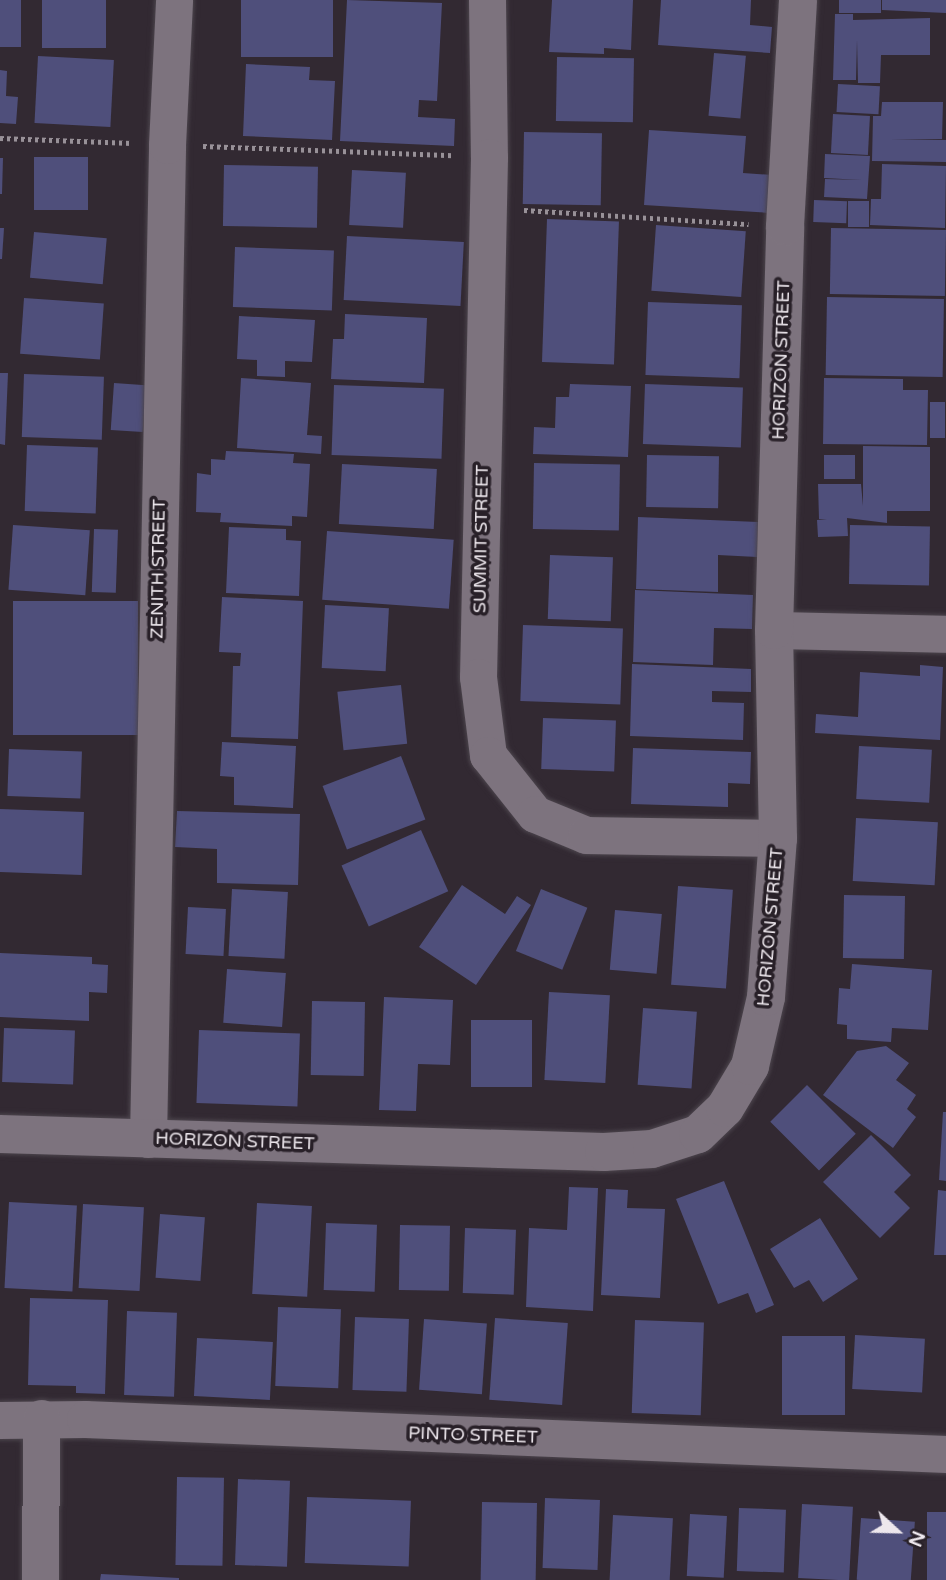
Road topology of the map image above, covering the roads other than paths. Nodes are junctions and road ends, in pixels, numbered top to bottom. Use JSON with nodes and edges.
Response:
{"nodes":[{"id":1,"x":174,"y":0,"type":"edge"},
{"id":2,"x":487,"y":0,"type":"edge"},
{"id":3,"x":798,"y":0,"type":"edge"},
{"id":4,"x":774,"y":630,"type":"junction"},
{"id":5,"x":946,"y":634,"type":"edge"},
{"id":6,"x":778,"y":838,"type":"junction"},
{"id":7,"x":0,"y":1134,"type":"edge"},
{"id":8,"x":148,"y":1139,"type":"junction"},
{"id":9,"x":41,"y":1418,"type":"junction"},
{"id":10,"x":0,"y":1420,"type":"edge"},
{"id":11,"x":946,"y":1454,"type":"edge"},
{"id":12,"x":40,"y":1580,"type":"edge"}],
"edges":[{"from":1,"to":8,"type":"street","name":"ZENITH STREET"},
{"from":2,"to":6,"type":"street","name":"SUMMIT STREET"},
{"from":3,"to":4,"type":"street","name":"HORIZON STREET"},
{"from":4,"to":5,"type":"street"},
{"from":4,"to":6,"type":"street","name":"HORIZON STREET"},
{"from":6,"to":8,"type":"street","name":"HORIZON STREET"},
{"from":7,"to":8,"type":"street","name":"HORIZON STREET"},
{"from":9,"to":10,"type":"street","name":"PINTO STREET"},
{"from":9,"to":11,"type":"street","name":"PINTO STREET"},
{"from":9,"to":12,"type":"street"}]}
